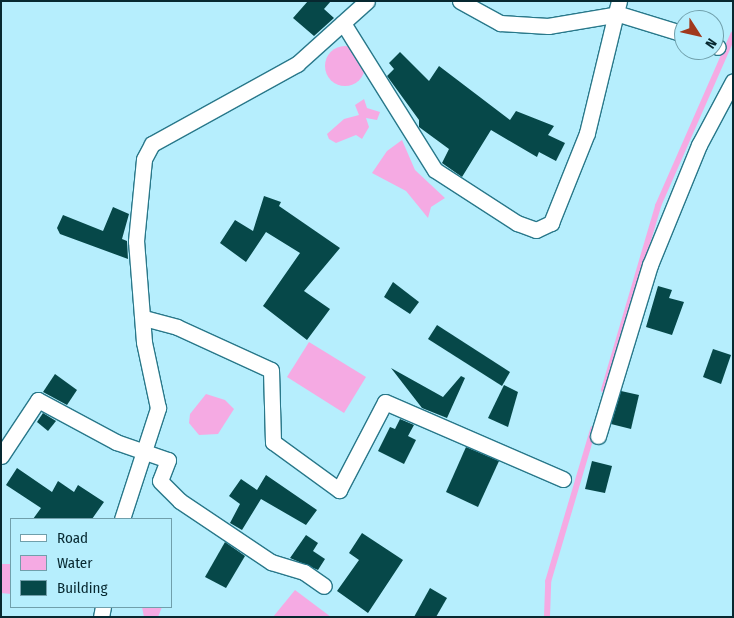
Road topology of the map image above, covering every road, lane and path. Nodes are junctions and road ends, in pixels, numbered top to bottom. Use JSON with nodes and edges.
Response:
{"nodes":[{"id":1,"x":367,"y":1,"type":"edge"},
{"id":2,"x":460,"y":1,"type":"edge"},
{"id":3,"x":619,"y":8,"type":"edge"},
{"id":4,"x":343,"y":24,"type":"junction"},
{"id":5,"x":674,"y":30,"type":"edge"},
{"id":6,"x":733,"y":81,"type":"edge"},
{"id":7,"x":144,"y":318,"type":"junction"},
{"id":8,"x":598,"y":436,"type":"dead end"},
{"id":9,"x":142,"y":452,"type":"junction"},
{"id":10,"x":1,"y":456,"type":"edge"},
{"id":11,"x":563,"y":479,"type":"dead end"},
{"id":12,"x":122,"y":518,"type":"edge"},
{"id":13,"x":324,"y":586,"type":"dead end"}],
"edges":[{"from":1,"to":4,"type":"street"},
{"from":2,"to":3,"type":"street"},
{"from":3,"to":4,"type":"street"},
{"from":3,"to":5,"type":"street"},
{"from":4,"to":7,"type":"street"},
{"from":6,"to":8,"type":"street"},
{"from":7,"to":9,"type":"street"},
{"from":7,"to":11,"type":"street"},
{"from":9,"to":10,"type":"street"},
{"from":9,"to":12,"type":"street"},
{"from":9,"to":13,"type":"street"}]}
